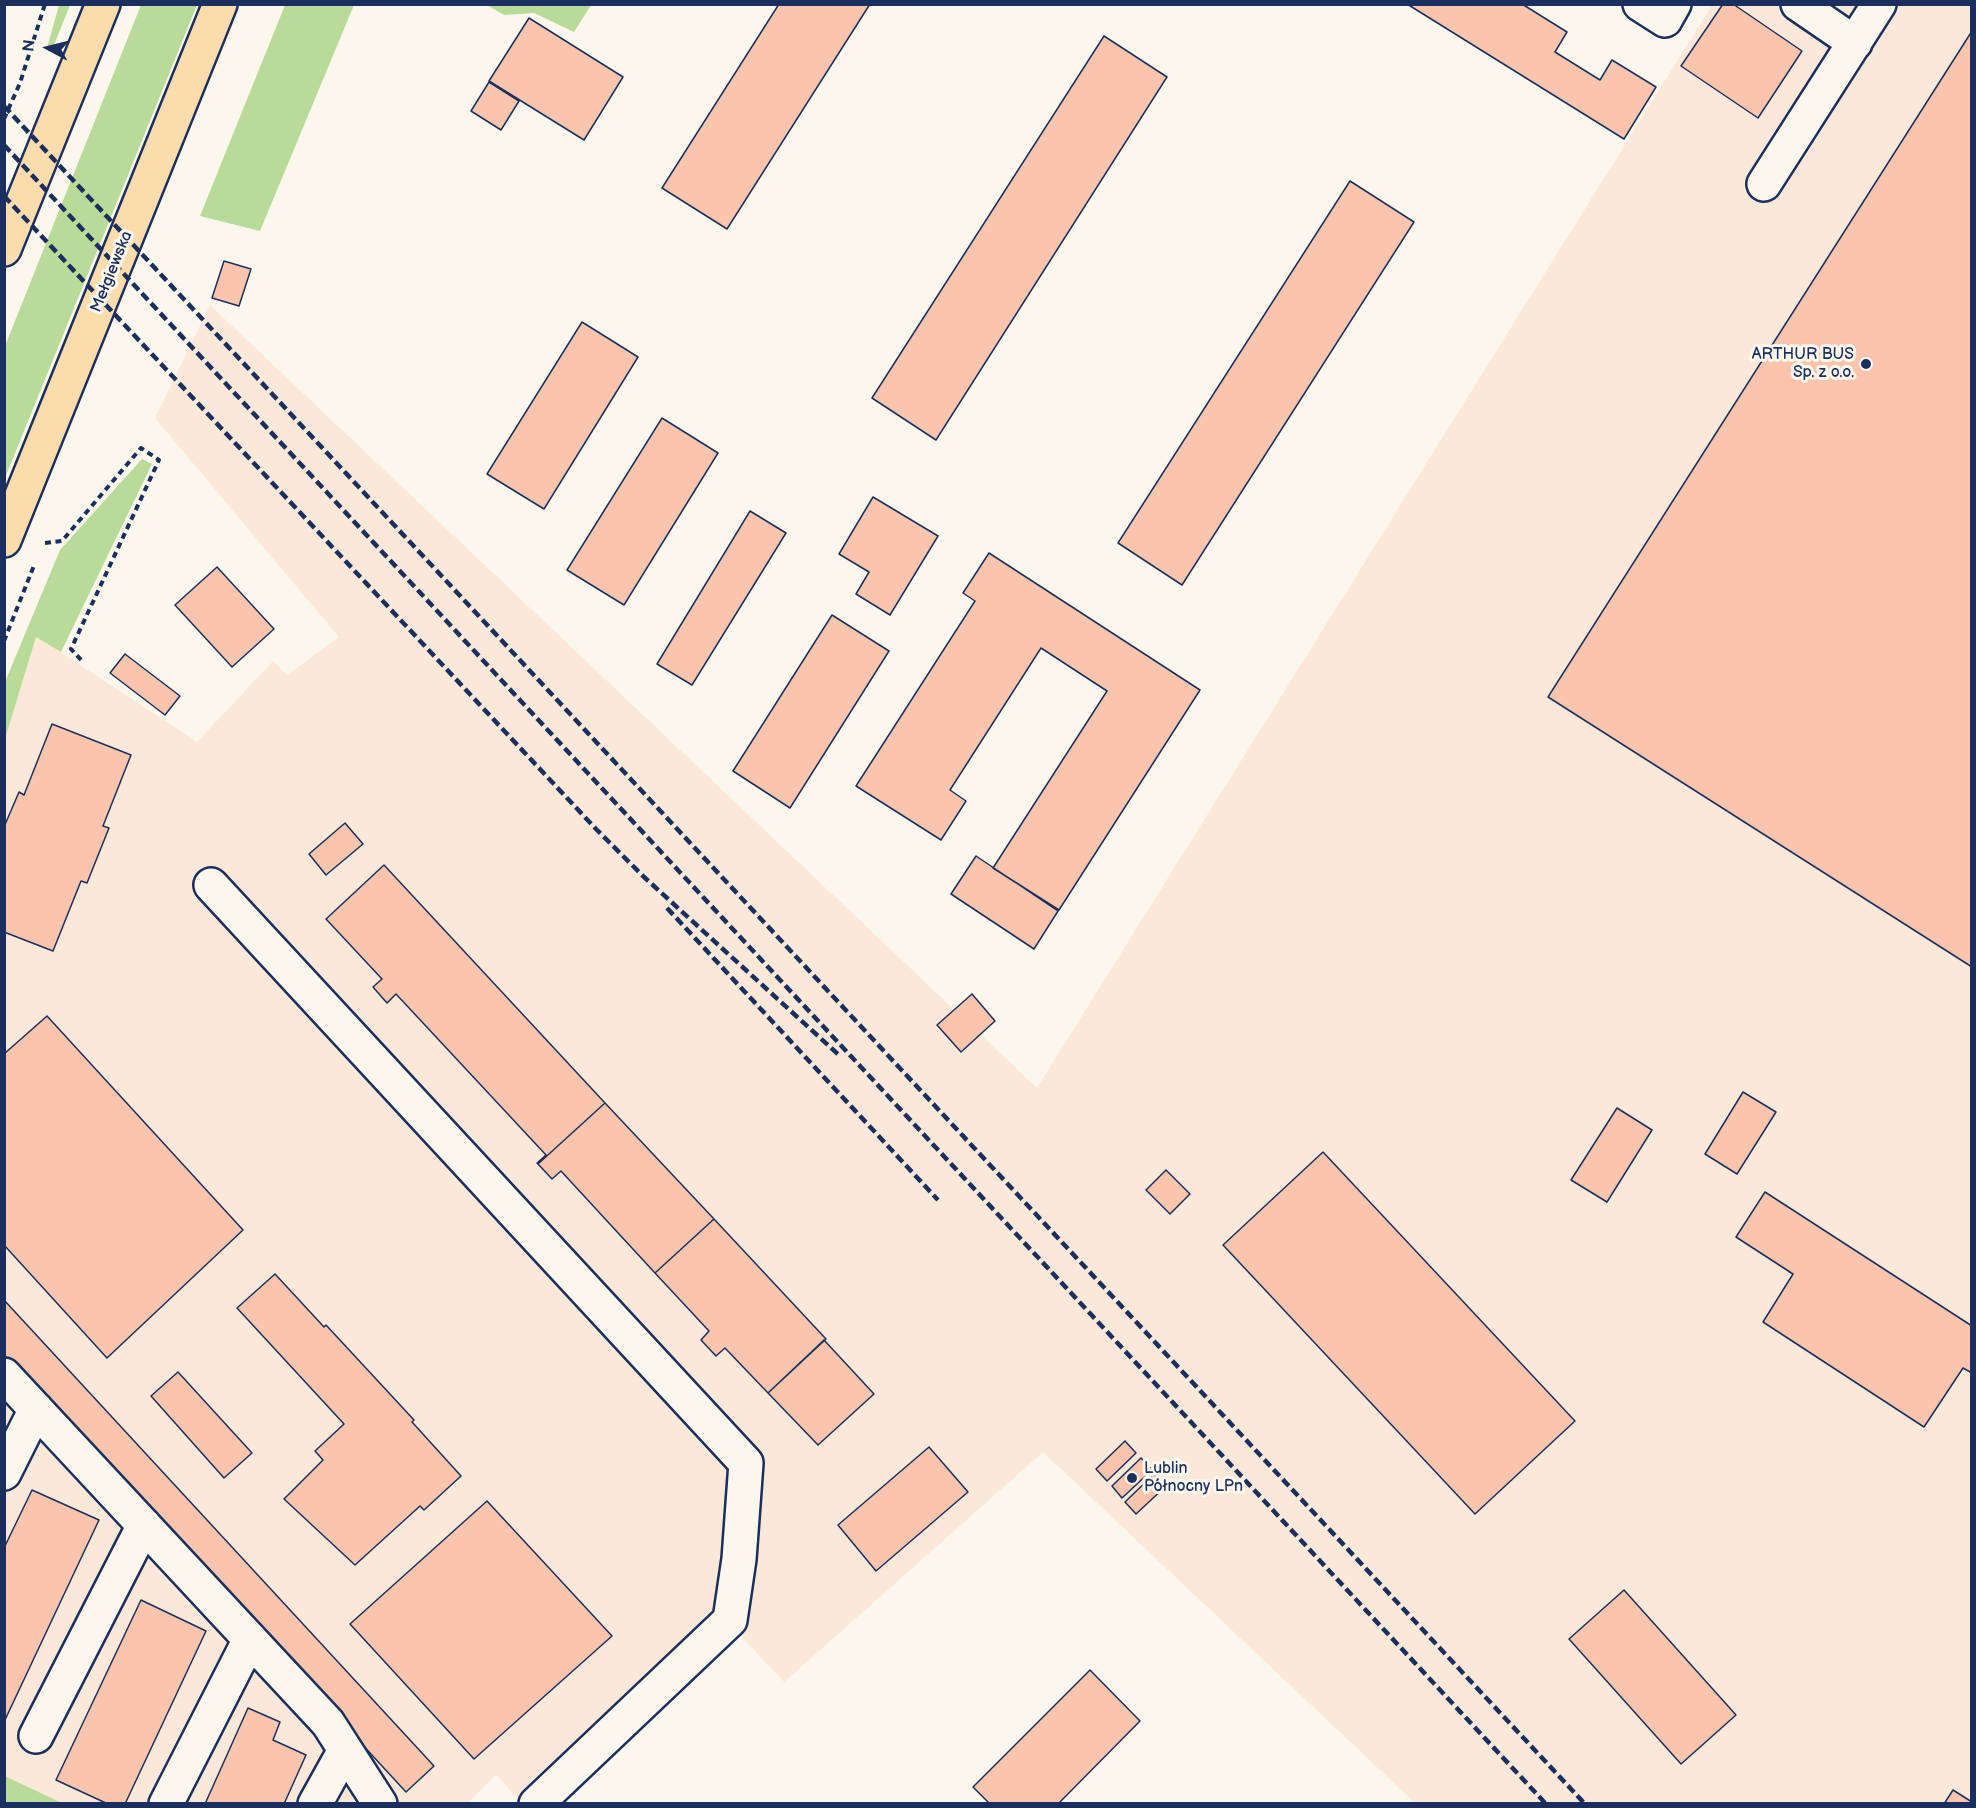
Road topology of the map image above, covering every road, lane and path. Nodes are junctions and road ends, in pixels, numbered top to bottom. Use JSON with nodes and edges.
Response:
{"nodes":[{"id":1,"x":45,"y":4,"type":"edge"},
{"id":2,"x":103,"y":4,"type":"edge"},
{"id":3,"x":220,"y":4,"type":"edge"},
{"id":4,"x":1640,"y":4,"type":"edge"},
{"id":5,"x":1674,"y":4,"type":"edge"},
{"id":6,"x":1798,"y":4,"type":"edge"},
{"id":7,"x":1879,"y":4,"type":"edge"},
{"id":8,"x":1855,"y":43,"type":"junction"},
{"id":9,"x":4,"y":119,"type":"edge"},
{"id":10,"x":1764,"y":184,"type":"dead end"},
{"id":11,"x":4,"y":249,"type":"edge"},
{"id":12,"x":4,"y":540,"type":"edge"},
{"id":13,"x":44,"y":543,"type":"dead end"},
{"id":14,"x":82,"y":662,"type":"dead end"},
{"id":15,"x":212,"y":885,"type":"dead end"},
{"id":16,"x":4,"y":1375,"type":"edge"},
{"id":17,"x":36,"y":1409,"type":"junction"},
{"id":18,"x":4,"y":1473,"type":"edge"},
{"id":19,"x":144,"y":1525,"type":"junction"},
{"id":20,"x":250,"y":1639,"type":"junction"},
{"id":21,"x":36,"y":1736,"type":"dead end"},
{"id":22,"x":345,"y":1750,"type":"junction"},
{"id":23,"x":166,"y":1803,"type":"edge"},
{"id":24,"x":315,"y":1803,"type":"edge"},
{"id":25,"x":380,"y":1803,"type":"edge"},
{"id":26,"x":536,"y":1803,"type":"edge"}],
"edges":[{"from":1,"to":9,"type":"path"},
{"from":2,"to":11,"type":"main road"},
{"from":3,"to":12,"type":"main road","name":"Mełgiewska"},
{"from":4,"to":5,"type":"lane"},
{"from":6,"to":8,"type":"lane"},
{"from":7,"to":8,"type":"lane"},
{"from":8,"to":10,"type":"lane"},
{"from":13,"to":14,"type":"path"},
{"from":15,"to":26,"type":"lane"},
{"from":16,"to":17,"type":"lane"},
{"from":17,"to":18,"type":"lane"},
{"from":17,"to":19,"type":"lane"},
{"from":19,"to":20,"type":"lane"},
{"from":19,"to":21,"type":"lane"},
{"from":20,"to":22,"type":"lane"},
{"from":20,"to":23,"type":"lane"},
{"from":22,"to":24,"type":"lane"},
{"from":22,"to":25,"type":"lane"}]}
